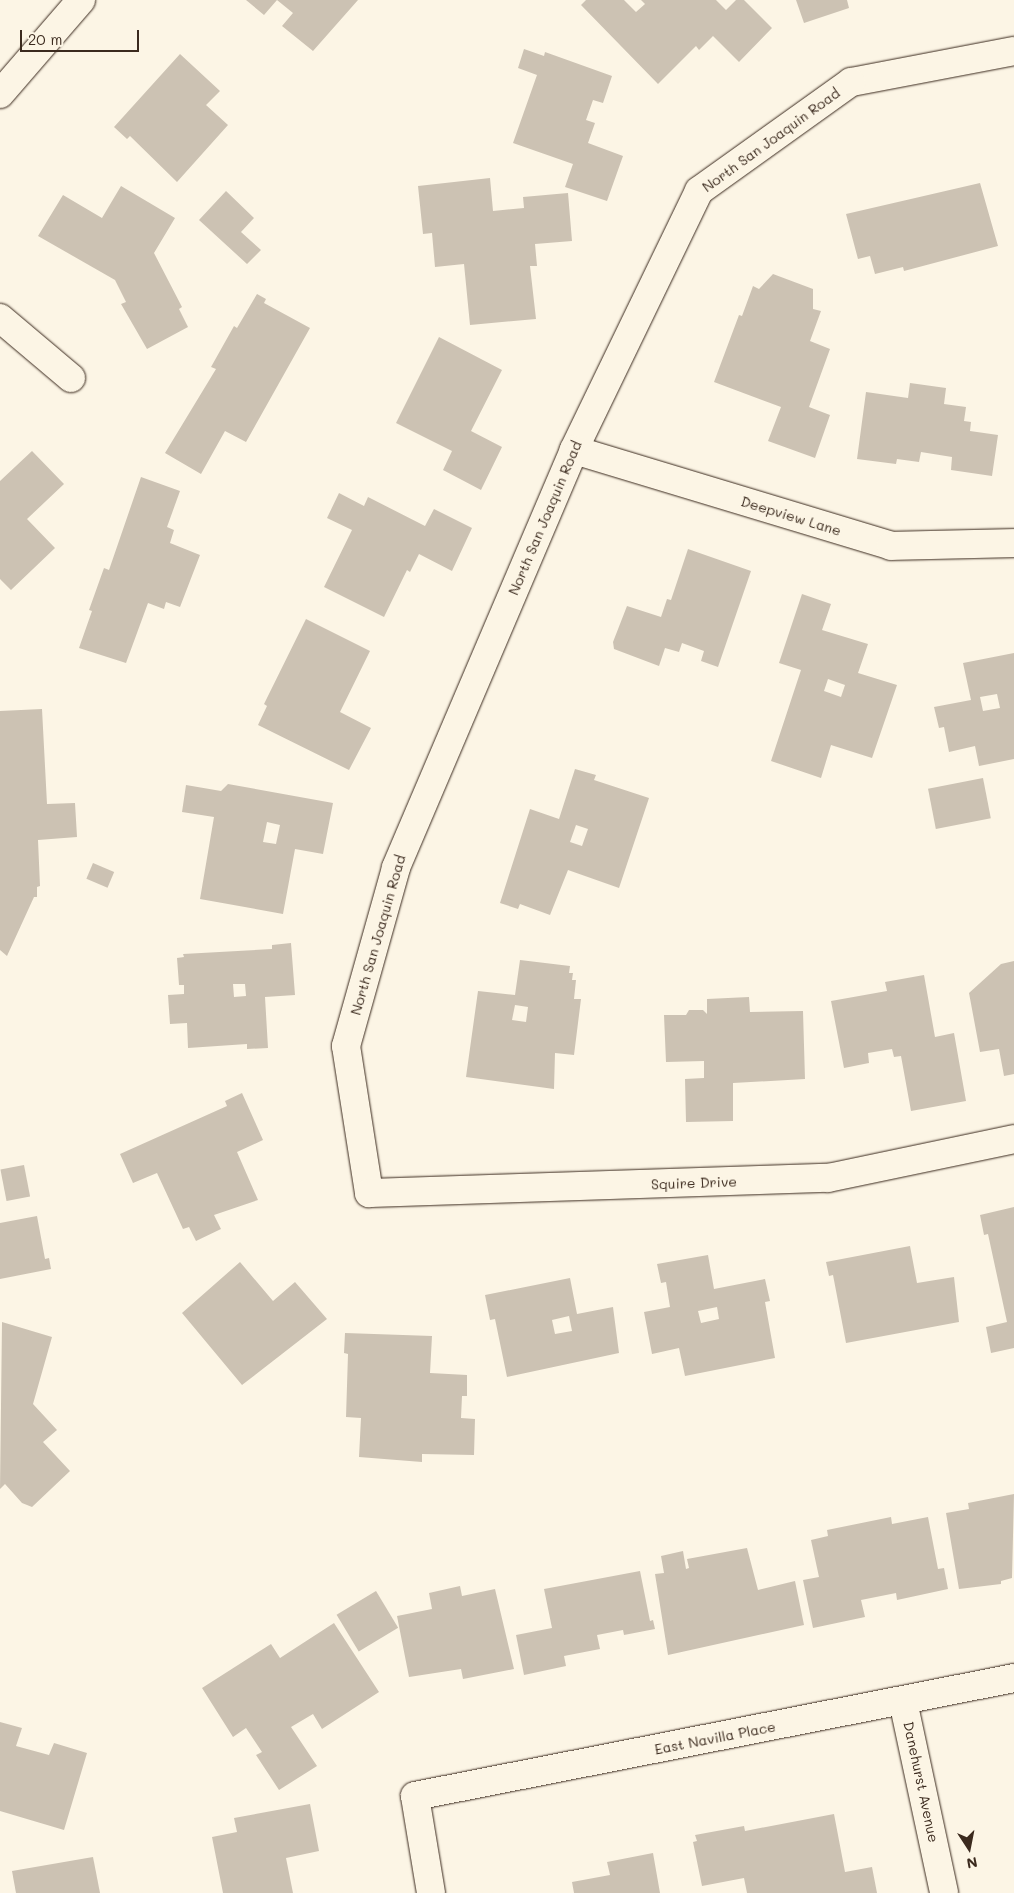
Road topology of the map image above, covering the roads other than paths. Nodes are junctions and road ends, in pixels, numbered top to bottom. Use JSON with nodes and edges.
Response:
{"nodes":[{"id":1,"x":81,"y":0,"type":"edge"},
{"id":2,"x":1014,"y":51,"type":"edge"},
{"id":3,"x":0,"y":94,"type":"edge"},
{"id":4,"x":0,"y":318,"type":"edge"},
{"id":5,"x":71,"y":378,"type":"dead end"},
{"id":6,"x":574,"y":450,"type":"junction"},
{"id":7,"x":1014,"y":543,"type":"edge"},
{"id":8,"x":1014,"y":1139,"type":"edge"},
{"id":9,"x":369,"y":1194,"type":"joint"},
{"id":10,"x":1014,"y":1678,"type":"edge"},
{"id":11,"x":903,"y":1701,"type":"junction"},
{"id":12,"x":431,"y":1893,"type":"edge"},
{"id":13,"x":944,"y":1893,"type":"edge"}],
"edges":[{"from":1,"to":3,"type":"street"},
{"from":2,"to":6,"type":"street","name":"North San Joaquin Road"},
{"from":4,"to":5,"type":"street"},
{"from":6,"to":7,"type":"street","name":"Deepview Lane"},
{"from":6,"to":9,"type":"street","name":"North San Joaquin Road"},
{"from":8,"to":9,"type":"street","name":"Squire Drive"},
{"from":10,"to":11,"type":"street","name":"East Navilla Place"},
{"from":11,"to":12,"type":"street","name":"East Navilla Place"},
{"from":11,"to":13,"type":"street","name":"Danehurst Avenue"}]}
